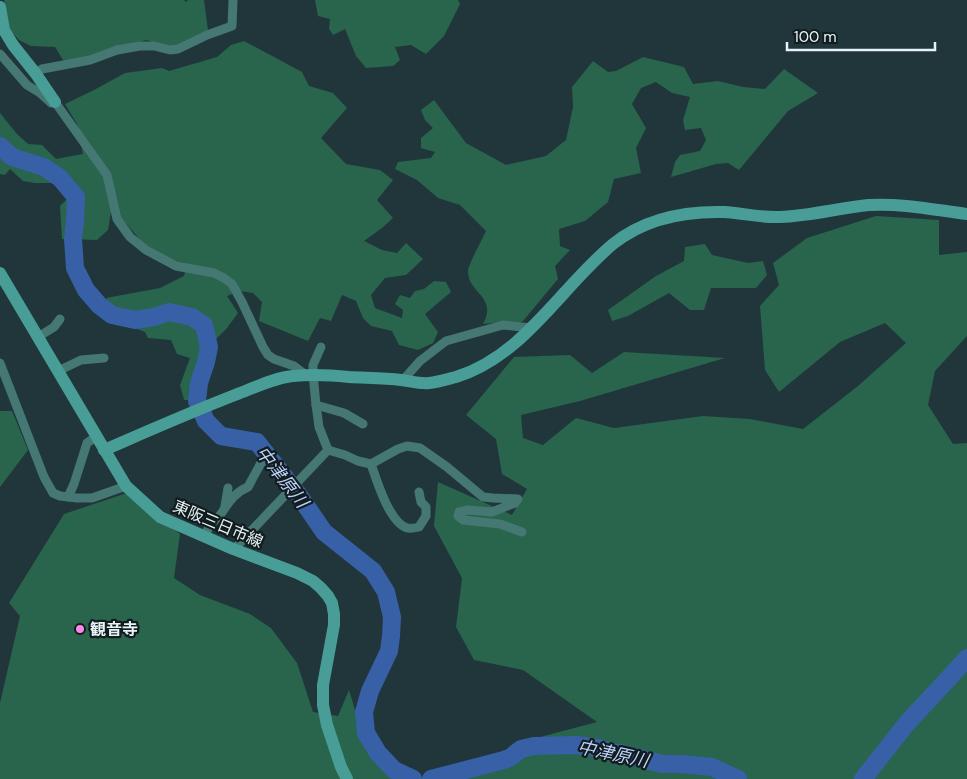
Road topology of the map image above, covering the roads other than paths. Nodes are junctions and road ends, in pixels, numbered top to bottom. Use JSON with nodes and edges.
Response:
{"nodes":[{"id":1,"x":233,"y":0,"type":"edge"},
{"id":2,"x":0,"y":7,"type":"edge"},
{"id":3,"x":0,"y":54,"type":"edge"},
{"id":4,"x":36,"y":73,"type":"junction"},
{"id":5,"x":56,"y":102,"type":"junction"},
{"id":6,"x":967,"y":214,"type":"edge"},
{"id":7,"x":0,"y":273,"type":"edge"},
{"id":8,"x":60,"y":319,"type":"dead end"},
{"id":9,"x":531,"y":328,"type":"junction"},
{"id":10,"x":38,"y":337,"type":"junction"},
{"id":11,"x":321,"y":348,"type":"dead end"},
{"id":12,"x":104,"y":358,"type":"dead end"},
{"id":13,"x":0,"y":363,"type":"edge"},
{"id":14,"x":58,"y":371,"type":"junction"},
{"id":15,"x":310,"y":375,"type":"junction"},
{"id":16,"x":403,"y":380,"type":"junction"},
{"id":17,"x":316,"y":405,"type":"junction"},
{"id":18,"x":363,"y":424,"type":"dead end"},
{"id":19,"x":97,"y":436,"type":"junction"},
{"id":20,"x":104,"y":450,"type":"junction"},
{"id":21,"x":328,"y":450,"type":"junction"},
{"id":22,"x":262,"y":461,"type":"dead end"},
{"id":23,"x":372,"y":464,"type":"junction"},
{"id":24,"x":126,"y":486,"type":"junction"},
{"id":25,"x":228,"y":488,"type":"dead end"},
{"id":26,"x":419,"y":492,"type":"dead end"},
{"id":27,"x":68,"y":497,"type":"junction"},
{"id":28,"x":225,"y":506,"type":"junction"},
{"id":29,"x":522,"y":532,"type":"dead end"},
{"id":30,"x":203,"y":537,"type":"junction"},
{"id":31,"x":233,"y":549,"type":"junction"},
{"id":32,"x":347,"y":779,"type":"edge"}],
"edges":[{"from":1,"to":4,"type":"street"},
{"from":2,"to":4,"type":"street"},
{"from":3,"to":5,"type":"street"},
{"from":4,"to":5,"type":"street"},
{"from":5,"to":15,"type":"street"},
{"from":6,"to":9,"type":"street"},
{"from":7,"to":10,"type":"street","name":"東阪三日市線"},
{"from":8,"to":10,"type":"street"},
{"from":9,"to":16,"type":"street"},
{"from":9,"to":16,"type":"street"},
{"from":10,"to":14,"type":"street","name":"東阪三日市線"},
{"from":11,"to":15,"type":"street"},
{"from":12,"to":14,"type":"street"},
{"from":13,"to":27,"type":"street"},
{"from":14,"to":19,"type":"street","name":"東阪三日市線"},
{"from":15,"to":16,"type":"street"},
{"from":15,"to":17,"type":"street"},
{"from":15,"to":20,"type":"street"},
{"from":17,"to":18,"type":"street"},
{"from":17,"to":21,"type":"street"},
{"from":19,"to":20,"type":"street","name":"東阪三日市線"},
{"from":19,"to":27,"type":"street"},
{"from":20,"to":24,"type":"street","name":"東阪三日市線"},
{"from":21,"to":23,"type":"street"},
{"from":21,"to":31,"type":"street"},
{"from":22,"to":28,"type":"street"},
{"from":23,"to":26,"type":"street"},
{"from":23,"to":29,"type":"street"},
{"from":24,"to":27,"type":"street"},
{"from":24,"to":30,"type":"street","name":"東阪三日市線"},
{"from":25,"to":28,"type":"street"},
{"from":28,"to":30,"type":"street"},
{"from":30,"to":31,"type":"street","name":"東阪三日市線"},
{"from":31,"to":32,"type":"street","name":"東阪三日市線"}]}
